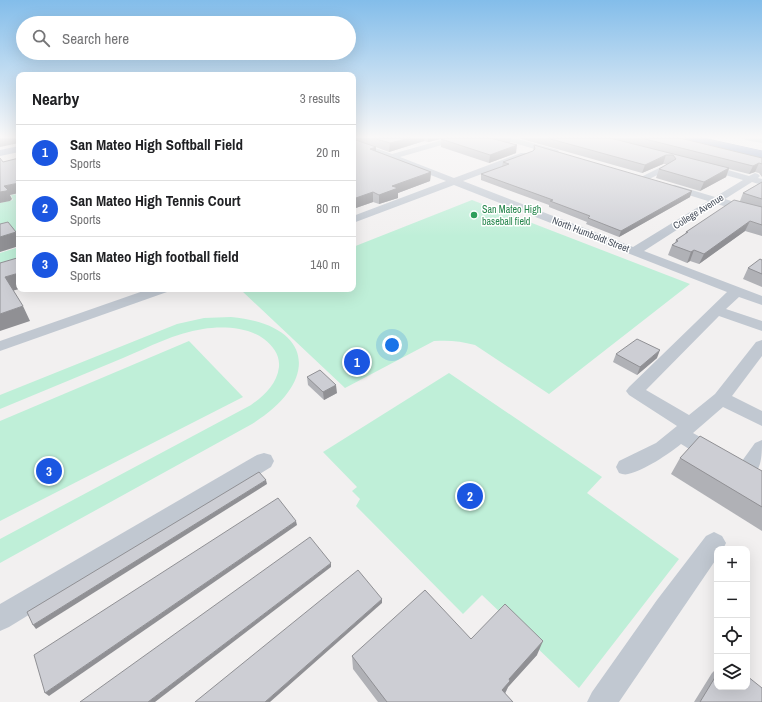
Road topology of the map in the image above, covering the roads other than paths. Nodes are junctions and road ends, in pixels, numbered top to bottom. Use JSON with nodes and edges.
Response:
{"nodes":[{"id":1,"x":427,"y":171,"type":"edge"},
{"id":2,"x":481,"y":171,"type":"edge"},
{"id":3,"x":657,"y":171,"type":"edge"},
{"id":4,"x":728,"y":171,"type":"edge"},
{"id":5,"x":762,"y":171,"type":"edge"},
{"id":6,"x":750,"y":179,"type":"junction"},
{"id":7,"x":453,"y":181,"type":"junction"},
{"id":8,"x":762,"y":182,"type":"edge"},
{"id":9,"x":716,"y":200,"type":"junction"},
{"id":10,"x":762,"y":214,"type":"edge"},
{"id":11,"x":356,"y":219,"type":"edge"},
{"id":12,"x":635,"y":252,"type":"junction"},
{"id":13,"x":737,"y":291,"type":"junction"},
{"id":14,"x":153,"y":292,"type":"edge"},
{"id":15,"x":762,"y":301,"type":"edge"},
{"id":16,"x":716,"y":310,"type":"junction"},
{"id":17,"x":762,"y":326,"type":"edge"},
{"id":18,"x":762,"y":345,"type":"edge"},
{"id":19,"x":0,"y":346,"type":"edge"},
{"id":20,"x":721,"y":398,"type":"junction"},
{"id":21,"x":762,"y":419,"type":"edge"},
{"id":22,"x":684,"y":429,"type":"junction"},
{"id":23,"x":762,"y":448,"type":"edge"},
{"id":24,"x":264,"y":461,"type":"dead end"},
{"id":25,"x":626,"y":467,"type":"dead end"},
{"id":26,"x":714,"y":543,"type":"dead end"},
{"id":27,"x":0,"y":618,"type":"edge"},
{"id":28,"x":602,"y":702,"type":"edge"}],
"edges":[{"from":1,"to":7,"type":"street","name":"North Humboldt Street"},
{"from":2,"to":7,"type":"street"},
{"from":3,"to":9,"type":"street"},
{"from":4,"to":6,"type":"street"},
{"from":5,"to":6,"type":"street","name":"College Avenue"},
{"from":6,"to":8,"type":"street"},
{"from":6,"to":9,"type":"street","name":"College Avenue"},
{"from":7,"to":11,"type":"street"},
{"from":7,"to":12,"type":"street","name":"North Humboldt Street"},
{"from":9,"to":10,"type":"street"},
{"from":9,"to":12,"type":"street","name":"College Avenue"},
{"from":12,"to":13,"type":"street","name":"North Humboldt Street"},
{"from":13,"to":15,"type":"street","name":"North Humboldt Street"},
{"from":13,"to":16,"type":"street"},
{"from":14,"to":19,"type":"street"},
{"from":16,"to":17,"type":"street"},
{"from":16,"to":22,"type":"street"},
{"from":18,"to":20,"type":"street"},
{"from":20,"to":21,"type":"street"},
{"from":20,"to":22,"type":"street"},
{"from":22,"to":23,"type":"street"},
{"from":22,"to":25,"type":"street"},
{"from":24,"to":27,"type":"street"},
{"from":26,"to":28,"type":"street"}]}
